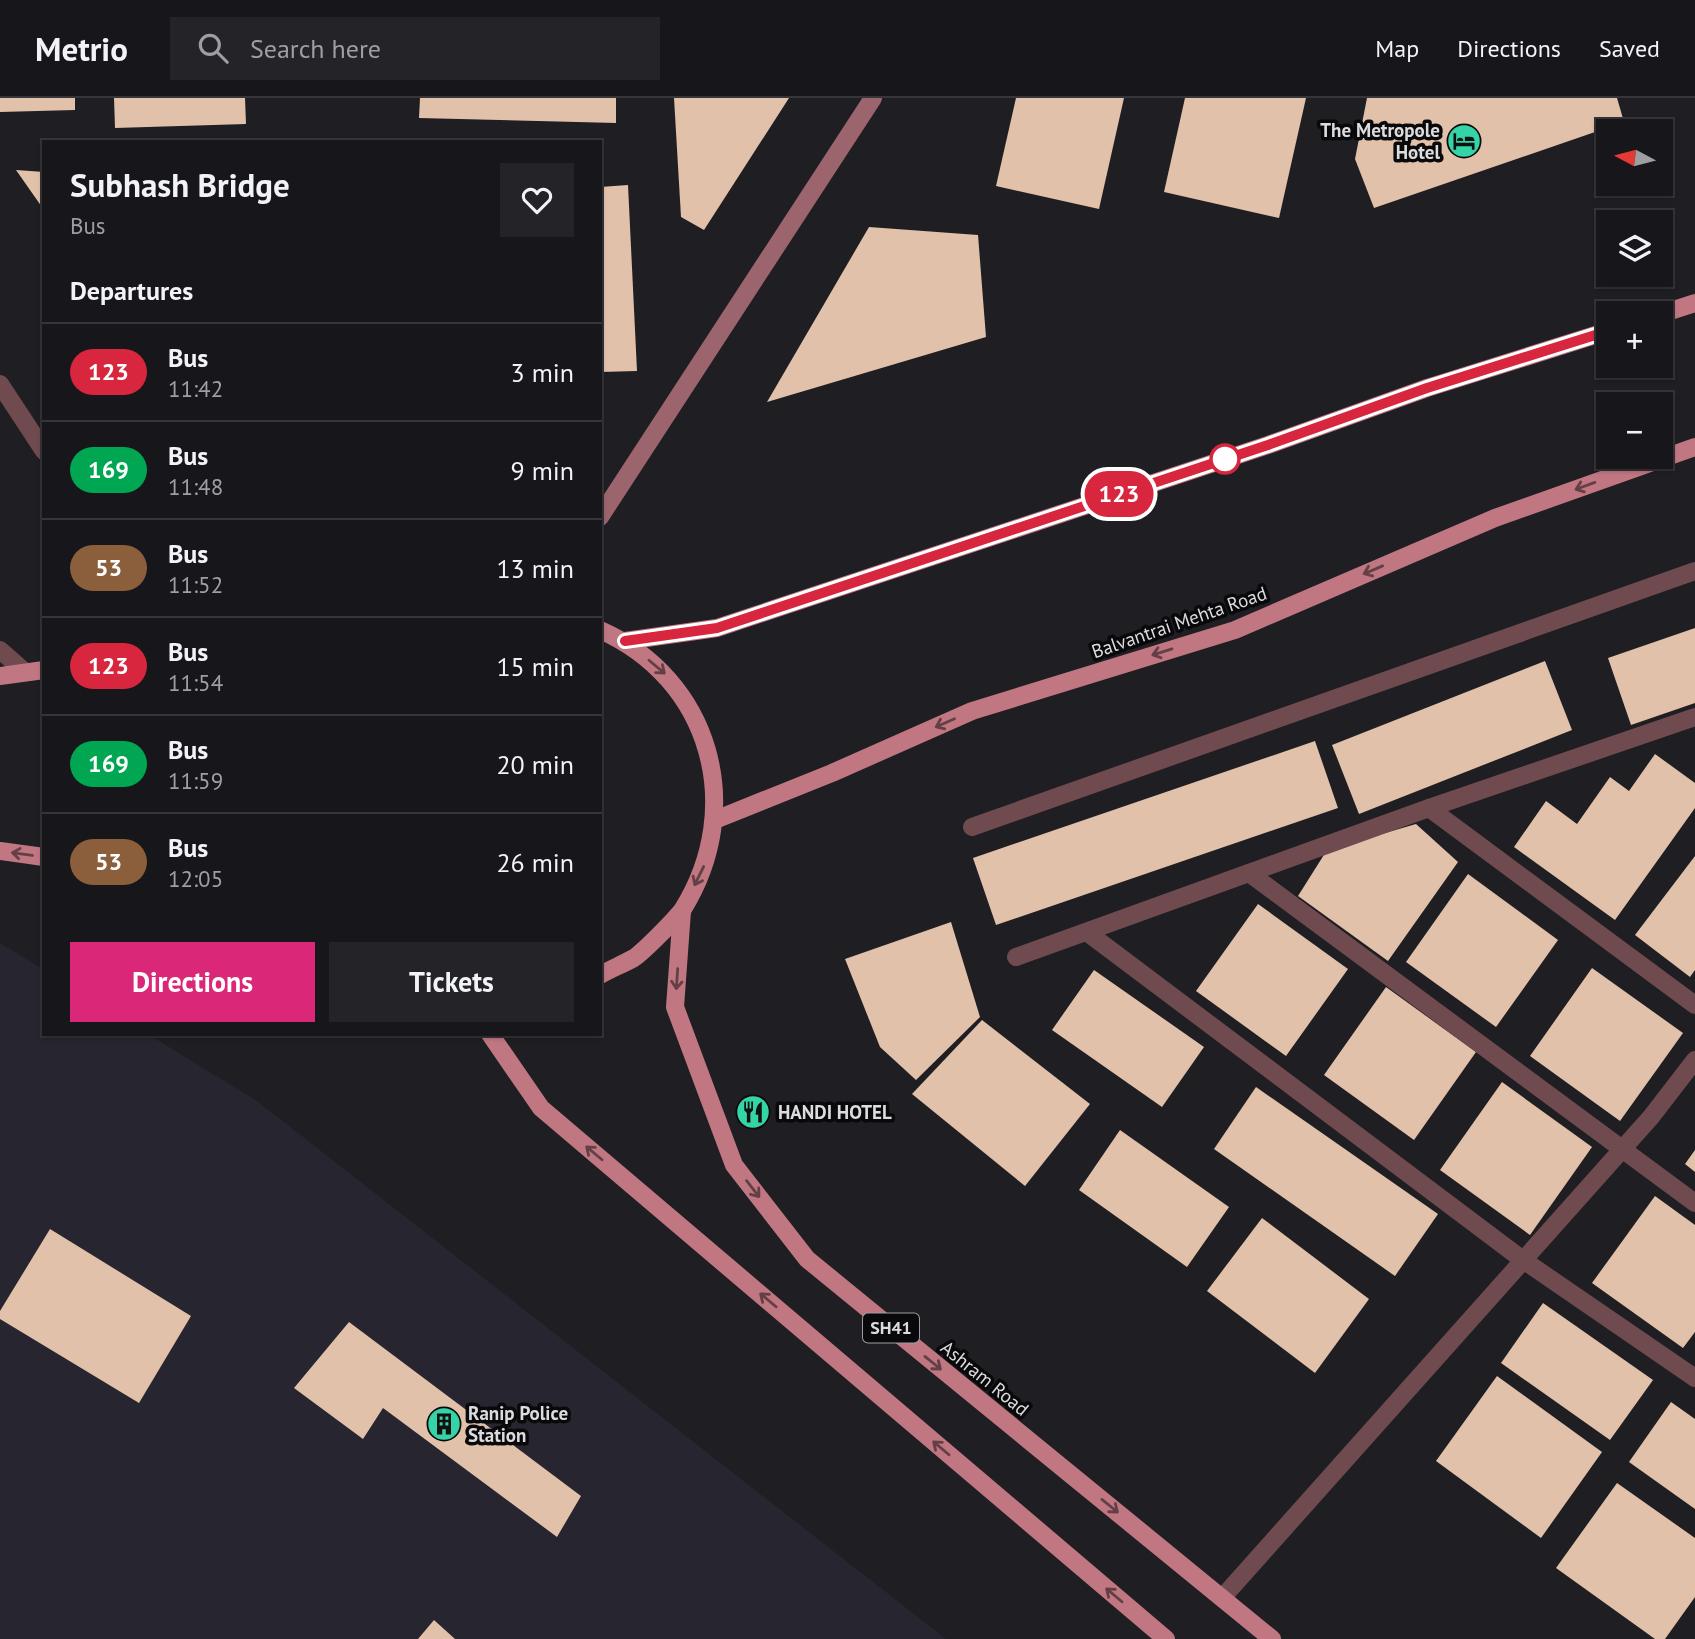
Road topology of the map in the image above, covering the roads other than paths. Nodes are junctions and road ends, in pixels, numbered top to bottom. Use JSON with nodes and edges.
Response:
{"nodes":[{"id":1,"x":873,"y":98,"type":"edge"},
{"id":2,"x":1695,"y":303,"type":"edge"},
{"id":3,"x":1673,"y":310,"type":"edge"},
{"id":4,"x":1596,"y":335,"type":"edge"},
{"id":5,"x":0,"y":384,"type":"edge"},
{"id":6,"x":42,"y":447,"type":"edge"},
{"id":7,"x":1695,"y":447,"type":"edge"},
{"id":8,"x":602,"y":514,"type":"edge"},
{"id":9,"x":1695,"y":571,"type":"edge"},
{"id":10,"x":602,"y":631,"type":"edge"},
{"id":11,"x":625,"y":641,"type":"junction"},
{"id":12,"x":0,"y":650,"type":"edge"},
{"id":13,"x":42,"y":670,"type":"edge"},
{"id":14,"x":25,"y":672,"type":"junction"},
{"id":15,"x":0,"y":676,"type":"edge"},
{"id":16,"x":1695,"y":717,"type":"edge"},
{"id":17,"x":1429,"y":808,"type":"junction"},
{"id":18,"x":715,"y":820,"type":"junction"},
{"id":19,"x":972,"y":827,"type":"dead end"},
{"id":20,"x":0,"y":850,"type":"edge"},
{"id":21,"x":42,"y":857,"type":"edge"},
{"id":22,"x":1249,"y":873,"type":"junction"},
{"id":23,"x":682,"y":911,"type":"junction"},
{"id":24,"x":1088,"y":933,"type":"junction"},
{"id":25,"x":1016,"y":957,"type":"dead end"},
{"id":26,"x":602,"y":974,"type":"edge"},
{"id":27,"x":1695,"y":1005,"type":"edge"},
{"id":28,"x":491,"y":1036,"type":"edge"},
{"id":29,"x":1695,"y":1060,"type":"edge"},
{"id":30,"x":1622,"y":1149,"type":"junction"},
{"id":31,"x":1695,"y":1203,"type":"edge"},
{"id":32,"x":1523,"y":1260,"type":"junction"},
{"id":33,"x":1694,"y":1374,"type":"edge"},
{"id":34,"x":1222,"y":1598,"type":"junction"},
{"id":35,"x":1166,"y":1639,"type":"edge"},
{"id":36,"x":1272,"y":1639,"type":"edge"}],
"edges":[{"from":1,"to":8,"type":"main road"},
{"from":2,"to":3,"type":"main road"},
{"from":4,"to":11,"type":"main road"},
{"from":5,"to":6,"type":"street"},
{"from":7,"to":18,"type":"main road","name":"Balvantrai Mehta Road","one_way":true},
{"from":9,"to":19,"type":"street"},
{"from":10,"to":11,"type":"main road"},
{"from":11,"to":18,"type":"main road","one_way":true},
{"from":12,"to":14,"type":"street"},
{"from":13,"to":14,"type":"main road"},
{"from":14,"to":15,"type":"main road"},
{"from":16,"to":17,"type":"street"},
{"from":17,"to":22,"type":"street"},
{"from":17,"to":27,"type":"street"},
{"from":18,"to":23,"type":"main road","one_way":true},
{"from":21,"to":20,"type":"main road","one_way":true},
{"from":22,"to":24,"type":"street"},
{"from":22,"to":30,"type":"street"},
{"from":23,"to":26,"type":"main road"},
{"from":23,"to":34,"type":"main road","name":"Ashram Road","number":"SH41","one_way":true},
{"from":24,"to":25,"type":"street"},
{"from":24,"to":32,"type":"street"},
{"from":35,"to":28,"type":"main road","one_way":true},
{"from":29,"to":30,"type":"street"},
{"from":30,"to":31,"type":"street"},
{"from":30,"to":32,"type":"street"},
{"from":32,"to":33,"type":"street"},
{"from":32,"to":34,"type":"street"},
{"from":34,"to":36,"type":"main road","name":"Ashram Road","number":"SH41"}]}
